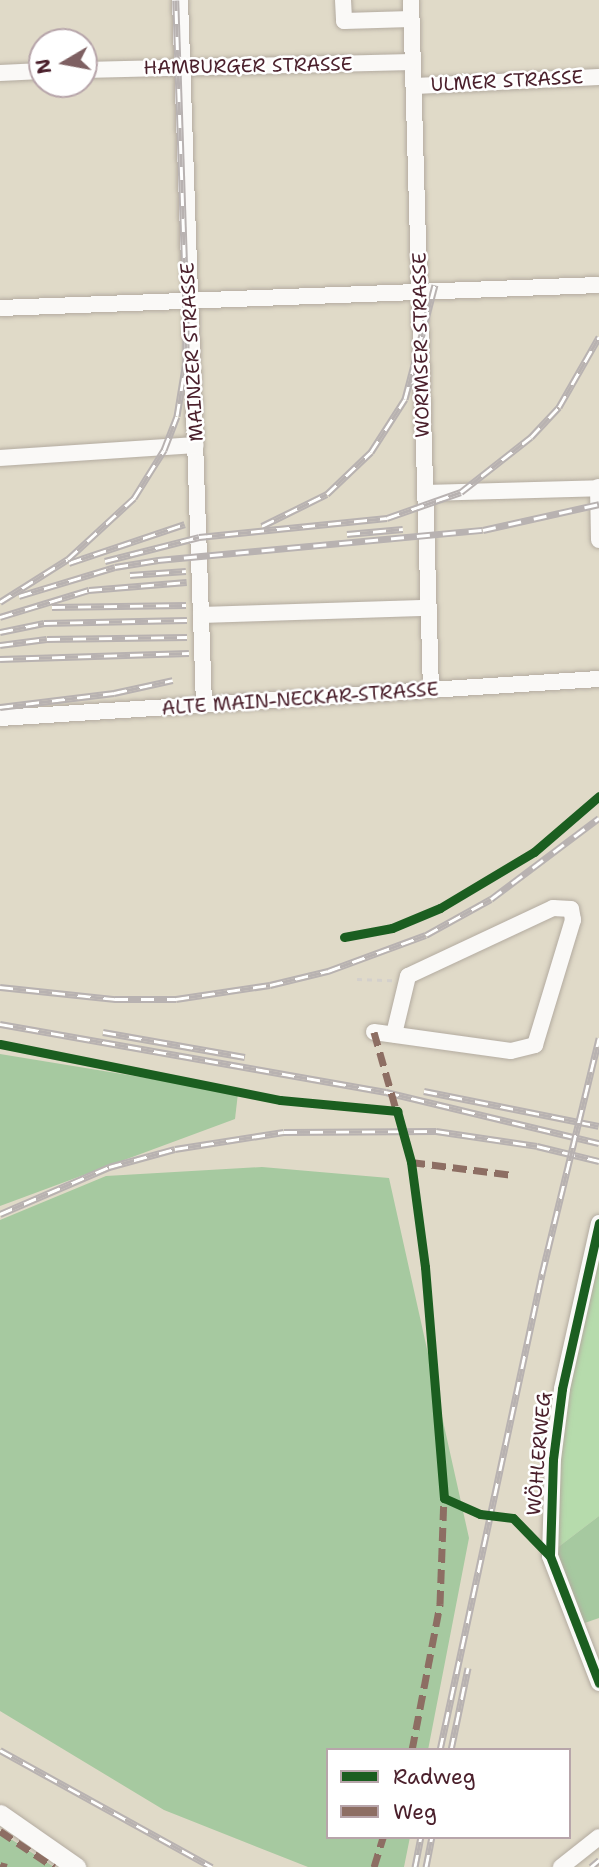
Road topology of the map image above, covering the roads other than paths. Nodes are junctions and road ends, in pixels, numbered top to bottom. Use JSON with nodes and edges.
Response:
{"nodes":[{"id":1,"x":180,"y":0,"type":"edge"},
{"id":2,"x":343,"y":0,"type":"edge"},
{"id":3,"x":411,"y":0,"type":"edge"},
{"id":4,"x":411,"y":19,"type":"junction"},
{"id":5,"x":412,"y":62,"type":"junction"},
{"id":6,"x":182,"y":67,"type":"junction"},
{"id":7,"x":98,"y":70,"type":"edge"},
{"id":8,"x":28,"y":72,"type":"edge"},
{"id":9,"x":0,"y":73,"type":"edge"},
{"id":10,"x":599,"y":77,"type":"edge"},
{"id":11,"x":415,"y":86,"type":"junction"},
{"id":12,"x":599,"y":285,"type":"edge"},
{"id":13,"x":420,"y":292,"type":"junction"},
{"id":14,"x":189,"y":304,"type":"junction"},
{"id":15,"x":0,"y":308,"type":"edge"},
{"id":16,"x":196,"y":445,"type":"junction"},
{"id":17,"x":0,"y":458,"type":"edge"},
{"id":18,"x":599,"y":488,"type":"edge"},
{"id":19,"x":425,"y":493,"type":"junction"},
{"id":20,"x":599,"y":540,"type":"edge"},
{"id":21,"x":429,"y":608,"type":"junction"},
{"id":22,"x":201,"y":615,"type":"junction"},
{"id":23,"x":599,"y":679,"type":"edge"},
{"id":24,"x":431,"y":690,"type":"junction"},
{"id":25,"x":204,"y":705,"type":"junction"},
{"id":26,"x":0,"y":718,"type":"edge"},
{"id":27,"x":374,"y":1032,"type":"dead end"},
{"id":28,"x":394,"y":1034,"type":"junction"},
{"id":29,"x":599,"y":1223,"type":"edge"},
{"id":30,"x":599,"y":1683,"type":"edge"},
{"id":31,"x":0,"y":1814,"type":"edge"},
{"id":32,"x":599,"y":1837,"type":"edge"},
{"id":33,"x":76,"y":1867,"type":"edge"},
{"id":34,"x":561,"y":1867,"type":"edge"}],
"edges":[{"from":1,"to":6,"type":"street","name":"MAINZER STRASSE"},
{"from":2,"to":4,"type":"street"},
{"from":3,"to":4,"type":"street","name":"WORMSER STRASSE"},
{"from":4,"to":5,"type":"street","name":"WORMSER STRASSE"},
{"from":5,"to":6,"type":"street","name":"HAMBURGER STRASSE"},
{"from":5,"to":11,"type":"street","name":"WORMSER STRASSE"},
{"from":6,"to":7,"type":"street","name":"HAMBURGER STRASSE"},
{"from":6,"to":14,"type":"street","name":"MAINZER STRASSE"},
{"from":8,"to":9,"type":"street"},
{"from":10,"to":11,"type":"street","name":"ULMER STRASSE"},
{"from":11,"to":13,"type":"street","name":"WORMSER STRASSE"},
{"from":12,"to":13,"type":"street"},
{"from":13,"to":14,"type":"street"},
{"from":13,"to":19,"type":"street","name":"WORMSER STRASSE"},
{"from":14,"to":15,"type":"street"},
{"from":14,"to":16,"type":"street","name":"MAINZER STRASSE"},
{"from":16,"to":17,"type":"street"},
{"from":16,"to":22,"type":"street","name":"MAINZER STRASSE"},
{"from":18,"to":19,"type":"street"},
{"from":18,"to":20,"type":"street"},
{"from":19,"to":21,"type":"street","name":"WORMSER STRASSE"},
{"from":21,"to":22,"type":"street"},
{"from":21,"to":24,"type":"street","name":"WORMSER STRASSE"},
{"from":22,"to":25,"type":"street","name":"MAINZER STRASSE"},
{"from":23,"to":24,"type":"street","name":"ALTE MAIN-NECKAR-STRASSE"},
{"from":24,"to":25,"type":"street","name":"ALTE MAIN-NECKAR-STRASSE"},
{"from":25,"to":26,"type":"street","name":"ALTE MAIN-NECKAR-STRASSE"},
{"from":27,"to":28,"type":"street"},
{"from":28,"to":28,"type":"street"},
{"from":29,"to":30,"type":"street","name":"WÖHLERWEG"},
{"from":31,"to":33,"type":"main road"},
{"from":32,"to":34,"type":"street"}]}
